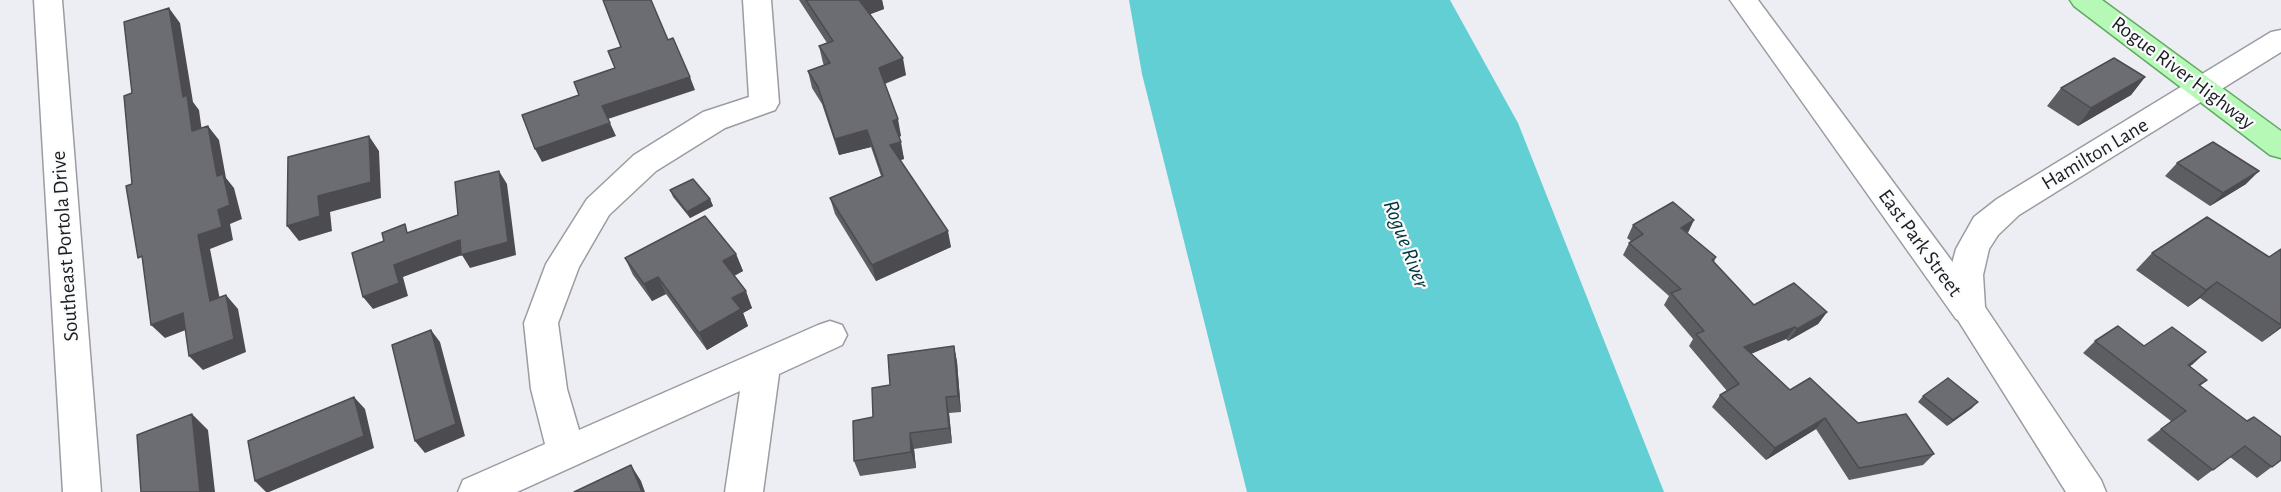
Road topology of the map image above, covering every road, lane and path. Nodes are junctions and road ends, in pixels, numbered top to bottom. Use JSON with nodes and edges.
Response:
{"nodes":[{"id":1,"x":48,"y":0,"type":"edge"},
{"id":2,"x":757,"y":0,"type":"edge"},
{"id":3,"x":1744,"y":0,"type":"edge"},
{"id":4,"x":2084,"y":0,"type":"edge"},
{"id":5,"x":2281,"y":39,"type":"edge"},
{"id":6,"x":2203,"y":88,"type":"junction"},
{"id":7,"x":2281,"y":147,"type":"edge"},
{"id":8,"x":1968,"y":309,"type":"junction"},
{"id":9,"x":831,"y":334,"type":"dead end"},
{"id":10,"x":762,"y":366,"type":"junction"},
{"id":11,"x":566,"y":451,"type":"junction"},
{"id":12,"x":82,"y":492,"type":"edge"},
{"id":13,"x":477,"y":492,"type":"edge"},
{"id":14,"x":744,"y":492,"type":"edge"},
{"id":15,"x":2087,"y":492,"type":"edge"}],
"edges":[{"from":1,"to":12,"type":"street","name":"Southeast Portola Drive"},
{"from":2,"to":11,"type":"street"},
{"from":3,"to":8,"type":"street","name":"East Park Street"},
{"from":4,"to":6,"type":"main road","name":"Rogue River Highway"},
{"from":5,"to":6,"type":"street","name":"Hamilton Lane"},
{"from":6,"to":7,"type":"main road","name":"Rogue River Highway"},
{"from":6,"to":8,"type":"street","name":"Hamilton Lane"},
{"from":8,"to":15,"type":"street","name":"East Park Street"},
{"from":9,"to":10,"type":"street"},
{"from":10,"to":11,"type":"street"},
{"from":10,"to":14,"type":"street"},
{"from":11,"to":13,"type":"street"}]}
